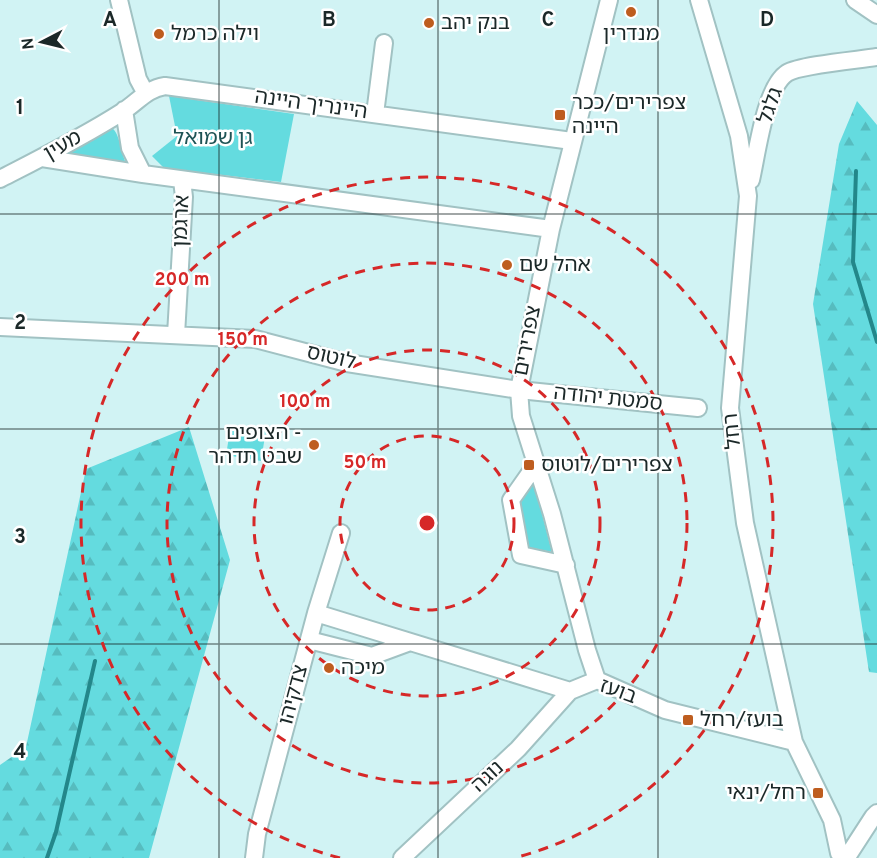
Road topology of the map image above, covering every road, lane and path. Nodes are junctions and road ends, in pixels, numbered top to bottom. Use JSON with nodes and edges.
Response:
{"nodes":[{"id":1,"x":119,"y":0,"type":"edge"},
{"id":2,"x":699,"y":0,"type":"edge"},
{"id":3,"x":855,"y":0,"type":"edge"},
{"id":4,"x":609,"y":2,"type":"edge"},
{"id":5,"x":877,"y":15,"type":"edge"},
{"id":6,"x":384,"y":43,"type":"dead end"},
{"id":7,"x":877,"y":57,"type":"edge"},
{"id":8,"x":146,"y":92,"type":"junction"},
{"id":9,"x":124,"y":110,"type":"junction"},
{"id":10,"x":375,"y":114,"type":"junction"},
{"id":11,"x":572,"y":141,"type":"junction"},
{"id":12,"x":42,"y":158,"type":"junction"},
{"id":13,"x":143,"y":174,"type":"junction"},
{"id":14,"x":0,"y":179,"type":"edge"},
{"id":15,"x":182,"y":180,"type":"junction"},
{"id":16,"x":748,"y":196,"type":"junction"},
{"id":17,"x":551,"y":229,"type":"junction"},
{"id":18,"x":0,"y":327,"type":"edge"},
{"id":19,"x":176,"y":334,"type":"junction"},
{"id":20,"x":519,"y":390,"type":"junction"},
{"id":21,"x":698,"y":408,"type":"dead end"},
{"id":22,"x":537,"y":463,"type":"junction"},
{"id":23,"x":341,"y":533,"type":"dead end"},
{"id":24,"x":566,"y":565,"type":"junction"},
{"id":25,"x":316,"y":613,"type":"junction"},
{"id":26,"x":309,"y":639,"type":"junction"},
{"id":27,"x":410,"y":642,"type":"junction"},
{"id":28,"x":597,"y":680,"type":"junction"},
{"id":29,"x":570,"y":691,"type":"junction"},
{"id":30,"x":794,"y":742,"type":"junction"},
{"id":31,"x":877,"y":813,"type":"edge"},
{"id":32,"x":843,"y":856,"type":"edge"},
{"id":33,"x":254,"y":858,"type":"edge"},
{"id":34,"x":402,"y":858,"type":"edge"}],
"edges":[{"from":1,"to":8,"type":"street"},
{"from":2,"to":16,"type":"street","name":"רחל"},
{"from":3,"to":5,"type":"street"},
{"from":4,"to":11,"type":"street","name":"צפרירים"},
{"from":6,"to":10,"type":"street"},
{"from":7,"to":16,"type":"street","name":"גלגל"},
{"from":8,"to":9,"type":"street","name":"היינריך היינה"},
{"from":8,"to":10,"type":"street","name":"היינריך היינה"},
{"from":9,"to":12,"type":"street","name":"מעין"},
{"from":9,"to":13,"type":"street"},
{"from":10,"to":11,"type":"street","name":"היינריך היינה"},
{"from":11,"to":17,"type":"street","name":"צפרירים"},
{"from":12,"to":13,"type":"street"},
{"from":12,"to":14,"type":"street","name":"מעין"},
{"from":13,"to":15,"type":"street"},
{"from":15,"to":17,"type":"street"},
{"from":15,"to":19,"type":"street","name":"ארגמן"},
{"from":16,"to":30,"type":"street","name":"רחל"},
{"from":17,"to":20,"type":"street","name":"צפרירים"},
{"from":18,"to":19,"type":"street","name":"לוטוס"},
{"from":19,"to":20,"type":"street","name":"לוטוס"},
{"from":20,"to":21,"type":"street","name":"סמטת יהודה"},
{"from":20,"to":22,"type":"street","name":"צפרירים"},
{"from":22,"to":24,"type":"street","name":"צפרירים"},
{"from":22,"to":24,"type":"street"},
{"from":23,"to":25,"type":"street","name":"צדקיהו"},
{"from":24,"to":28,"type":"street","name":"צפרירים"},
{"from":25,"to":26,"type":"street","name":"צדקיהו"},
{"from":25,"to":27,"type":"street","name":"בועז"},
{"from":26,"to":27,"type":"street"},
{"from":26,"to":33,"type":"street","name":"צדקיהו"},
{"from":27,"to":29,"type":"street","name":"בועז"},
{"from":28,"to":29,"type":"street","name":"בועז"},
{"from":28,"to":30,"type":"street","name":"בועז"},
{"from":29,"to":34,"type":"street","name":"נוגה"},
{"from":30,"to":32,"type":"street","name":"רחל"},
{"from":31,"to":32,"type":"street"}]}
